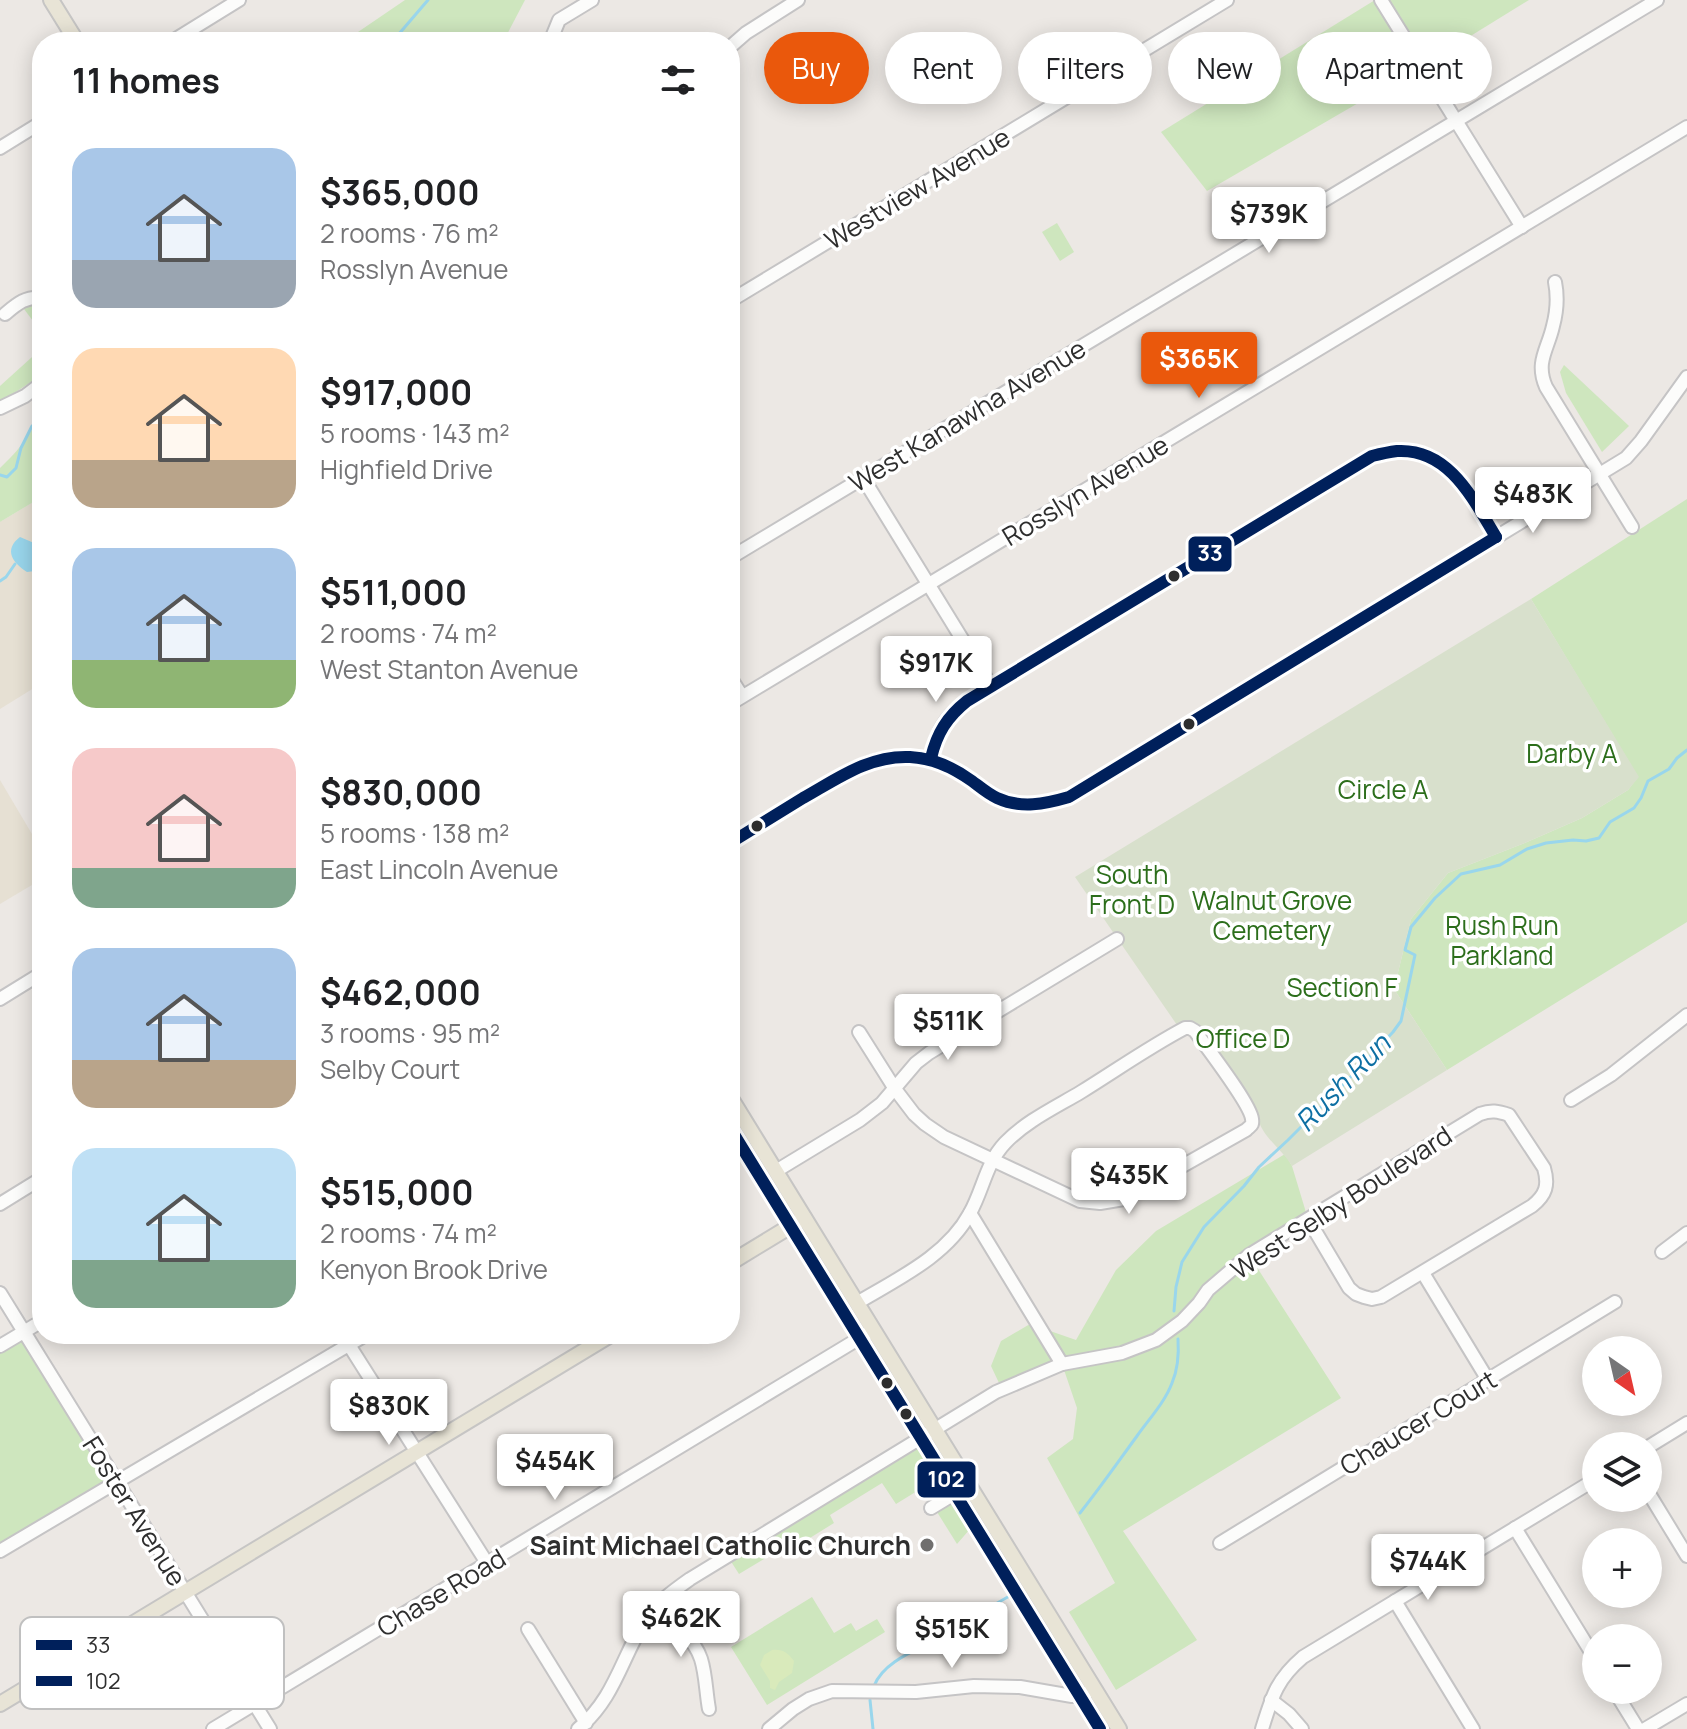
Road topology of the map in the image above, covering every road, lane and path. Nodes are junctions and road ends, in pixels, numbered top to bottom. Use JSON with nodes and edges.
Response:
{"nodes":[{"id":1,"x":51,"y":0,"type":"edge"},
{"id":2,"x":239,"y":0,"type":"edge"},
{"id":3,"x":592,"y":0,"type":"edge"},
{"id":4,"x":798,"y":0,"type":"edge"},
{"id":5,"x":1227,"y":0,"type":"edge"},
{"id":6,"x":1381,"y":0,"type":"edge"},
{"id":7,"x":1657,"y":0,"type":"edge"},
{"id":8,"x":71,"y":32,"type":"edge"},
{"id":9,"x":187,"y":32,"type":"edge"},
{"id":10,"x":554,"y":32,"type":"edge"},
{"id":11,"x":740,"y":38,"type":"edge"},
{"id":12,"x":1456,"y":121,"type":"junction"},
{"id":13,"x":1687,"y":127,"type":"edge"},
{"id":14,"x":32,"y":128,"type":"edge"},
{"id":15,"x":0,"y":148,"type":"edge"},
{"id":16,"x":1522,"y":227,"type":"junction"},
{"id":17,"x":1555,"y":282,"type":"dead end"},
{"id":18,"x":740,"y":295,"type":"edge"},
{"id":19,"x":32,"y":298,"type":"edge"},
{"id":20,"x":5,"y":314,"type":"dead end"},
{"id":21,"x":1687,"y":377,"type":"edge"},
{"id":22,"x":32,"y":391,"type":"edge"},
{"id":23,"x":0,"y":408,"type":"edge"},
{"id":24,"x":1600,"y":474,"type":"junction"},
{"id":25,"x":863,"y":478,"type":"junction"},
{"id":26,"x":1632,"y":527,"type":"dead end"},
{"id":27,"x":1496,"y":537,"type":"junction"},
{"id":28,"x":740,"y":552,"type":"edge"},
{"id":29,"x":928,"y":584,"type":"junction"},
{"id":30,"x":991,"y":686,"type":"junction"},
{"id":31,"x":740,"y":693,"type":"edge"},
{"id":32,"x":742,"y":696,"type":"joint"},
{"id":33,"x":931,"y":758,"type":"junction"},
{"id":34,"x":740,"y":837,"type":"edge"},
{"id":35,"x":1117,"y":939,"type":"dead end"},
{"id":36,"x":32,"y":979,"type":"edge"},
{"id":37,"x":0,"y":999,"type":"edge"},
{"id":38,"x":1687,"y":1015,"type":"edge"},
{"id":39,"x":859,"y":1032,"type":"dead end"},
{"id":40,"x":895,"y":1089,"type":"junction"},
{"id":41,"x":1571,"y":1100,"type":"dead end"},
{"id":42,"x":740,"y":1117,"type":"edge"},
{"id":43,"x":993,"y":1161,"type":"junction"},
{"id":44,"x":776,"y":1171,"type":"junction"},
{"id":45,"x":32,"y":1184,"type":"edge"},
{"id":46,"x":0,"y":1204,"type":"edge"},
{"id":47,"x":970,"y":1213,"type":"junction"},
{"id":48,"x":804,"y":1218,"type":"junction"},
{"id":49,"x":1308,"y":1219,"type":"junction"},
{"id":50,"x":1687,"y":1233,"type":"edge"},
{"id":51,"x":1662,"y":1252,"type":"dead end"},
{"id":52,"x":740,"y":1257,"type":"edge"},
{"id":53,"x":1423,"y":1273,"type":"junction"},
{"id":54,"x":0,"y":1293,"type":"edge"},
{"id":55,"x":1615,"y":1302,"type":"dead end"},
{"id":56,"x":857,"y":1303,"type":"junction"},
{"id":57,"x":32,"y":1327,"type":"edge"},
{"id":58,"x":873,"y":1330,"type":"junction"},
{"id":59,"x":24,"y":1331,"type":"junction"},
{"id":60,"x":596,"y":1344,"type":"edge"},
{"id":61,"x":349,"y":1345,"type":"joint"},
{"id":62,"x":0,"y":1346,"type":"edge"},
{"id":63,"x":1062,"y":1364,"type":"junction"},
{"id":64,"x":1488,"y":1380,"type":"junction"},
{"id":65,"x":1687,"y":1423,"type":"edge"},
{"id":66,"x":934,"y":1429,"type":"junction"},
{"id":67,"x":1662,"y":1438,"type":"edge"},
{"id":68,"x":416,"y":1453,"type":"junction"},
{"id":69,"x":116,"y":1481,"type":"junction"},
{"id":70,"x":1582,"y":1487,"type":"edge"},
{"id":71,"x":959,"y":1491,"type":"dead end"},
{"id":72,"x":931,"y":1508,"type":"dead end"},
{"id":73,"x":1660,"y":1512,"type":"edge"},
{"id":74,"x":1515,"y":1528,"type":"junction"},
{"id":75,"x":1220,"y":1543,"type":"dead end"},
{"id":76,"x":0,"y":1551,"type":"edge"},
{"id":77,"x":1687,"y":1556,"type":"edge"},
{"id":78,"x":487,"y":1563,"type":"junction"},
{"id":79,"x":185,"y":1592,"type":"junction"},
{"id":80,"x":1395,"y":1601,"type":"junction"},
{"id":81,"x":656,"y":1607,"type":"junction"},
{"id":82,"x":144,"y":1617,"type":"edge"},
{"id":83,"x":201,"y":1617,"type":"edge"},
{"id":84,"x":528,"y":1629,"type":"dead end"},
{"id":85,"x":1582,"y":1637,"type":"edge"},
{"id":86,"x":284,"y":1686,"type":"edge"},
{"id":87,"x":1094,"y":1689,"type":"junction"},
{"id":88,"x":20,"y":1692,"type":"edge"},
{"id":89,"x":1271,"y":1700,"type":"junction"},
{"id":90,"x":0,"y":1704,"type":"edge"},
{"id":91,"x":1623,"y":1704,"type":"edge"},
{"id":92,"x":1687,"y":1704,"type":"edge"},
{"id":93,"x":247,"y":1709,"type":"edge"},
{"id":94,"x":258,"y":1709,"type":"edge"},
{"id":95,"x":709,"y":1709,"type":"dead end"},
{"id":96,"x":582,"y":1726,"type":"edge"},
{"id":97,"x":213,"y":1729,"type":"edge"},
{"id":98,"x":270,"y":1729,"type":"edge"},
{"id":99,"x":769,"y":1729,"type":"edge"},
{"id":100,"x":1119,"y":1729,"type":"edge"},
{"id":101,"x":1262,"y":1729,"type":"edge"},
{"id":102,"x":1302,"y":1729,"type":"edge"},
{"id":103,"x":1473,"y":1729,"type":"edge"},
{"id":104,"x":1638,"y":1729,"type":"edge"},
{"id":105,"x":1645,"y":1729,"type":"edge"}],
"edges":[{"from":1,"to":8,"type":"main road"},
{"from":2,"to":9,"type":"street"},
{"from":3,"to":10,"type":"street"},
{"from":4,"to":11,"type":"street"},
{"from":5,"to":18,"type":"street","name":"Westview Avenue"},
{"from":6,"to":12,"type":"street"},
{"from":7,"to":12,"type":"street","name":"West Kanawha Avenue"},
{"from":12,"to":16,"type":"street"},
{"from":12,"to":25,"type":"street","name":"West Kanawha Avenue"},
{"from":13,"to":16,"type":"street","name":"Rosslyn Avenue"},
{"from":14,"to":15,"type":"street"},
{"from":16,"to":29,"type":"street","name":"Rosslyn Avenue"},
{"from":17,"to":24,"type":"street"},
{"from":19,"to":20,"type":"street"},
{"from":21,"to":24,"type":"street"},
{"from":22,"to":23,"type":"street"},
{"from":24,"to":26,"type":"street"},
{"from":24,"to":27,"type":"street"},
{"from":25,"to":28,"type":"street","name":"West Kanawha Avenue"},
{"from":25,"to":29,"type":"street"},
{"from":27,"to":30,"type":"street"},
{"from":27,"to":33,"type":"street"},
{"from":29,"to":30,"type":"street"},
{"from":29,"to":32,"type":"street","name":"Rosslyn Avenue"},
{"from":30,"to":33,"type":"street"},
{"from":31,"to":32,"type":"street"},
{"from":33,"to":34,"type":"street"},
{"from":35,"to":40,"type":"street"},
{"from":36,"to":37,"type":"street"},
{"from":38,"to":41,"type":"street"},
{"from":39,"to":40,"type":"street"},
{"from":40,"to":43,"type":"street"},
{"from":40,"to":44,"type":"street"},
{"from":42,"to":44,"type":"main road"},
{"from":43,"to":43,"type":"street"},
{"from":43,"to":47,"type":"street"},
{"from":44,"to":48,"type":"main road"},
{"from":45,"to":46,"type":"street"},
{"from":47,"to":56,"type":"street"},
{"from":47,"to":63,"type":"street"},
{"from":48,"to":52,"type":"main road"},
{"from":48,"to":56,"type":"main road"},
{"from":49,"to":53,"type":"street"},
{"from":49,"to":53,"type":"street","name":"West Selby Boulevard"},
{"from":49,"to":63,"type":"street","name":"West Selby Boulevard"},
{"from":50,"to":51,"type":"street"},
{"from":53,"to":64,"type":"street"},
{"from":54,"to":59,"type":"street","name":"Foster Avenue"},
{"from":55,"to":64,"type":"street","name":"Chaucer Court"},
{"from":56,"to":58,"type":"main road"},
{"from":57,"to":59,"type":"street"},
{"from":58,"to":66,"type":"main road"},
{"from":58,"to":78,"type":"street","name":"Chase Road"},
{"from":59,"to":62,"type":"street"},
{"from":59,"to":69,"type":"street","name":"Foster Avenue"},
{"from":60,"to":68,"type":"main road"},
{"from":61,"to":68,"type":"street"},
{"from":61,"to":69,"type":"street"},
{"from":63,"to":66,"type":"street","name":"West Selby Boulevard"},
{"from":64,"to":75,"type":"street","name":"Chaucer Court"},
{"from":65,"to":67,"type":"street"},
{"from":66,"to":81,"type":"street","name":"West Selby Boulevard"},
{"from":66,"to":87,"type":"main road"},
{"from":68,"to":78,"type":"street"},
{"from":68,"to":79,"type":"main road"},
{"from":69,"to":76,"type":"street"},
{"from":69,"to":79,"type":"street","name":"Foster Avenue"},
{"from":70,"to":74,"type":"street"},
{"from":71,"to":72,"type":"street"},
{"from":73,"to":77,"type":"street"},
{"from":74,"to":80,"type":"street"},
{"from":74,"to":85,"type":"street"},
{"from":78,"to":86,"type":"street","name":"Chase Road"},
{"from":79,"to":82,"type":"main road"},
{"from":79,"to":83,"type":"street","name":"Foster Avenue"},
{"from":80,"to":89,"type":"street"},
{"from":80,"to":103,"type":"street"},
{"from":81,"to":95,"type":"street"},
{"from":81,"to":96,"type":"street","name":"West Selby Boulevard"},
{"from":84,"to":96,"type":"street"},
{"from":87,"to":99,"type":"street"},
{"from":87,"to":100,"type":"main road"},
{"from":88,"to":90,"type":"main road"},
{"from":89,"to":101,"type":"street"},
{"from":89,"to":102,"type":"street"},
{"from":91,"to":104,"type":"street"},
{"from":92,"to":105,"type":"street"},
{"from":93,"to":97,"type":"street","name":"Chase Road"},
{"from":94,"to":98,"type":"street","name":"Foster Avenue"}]}
